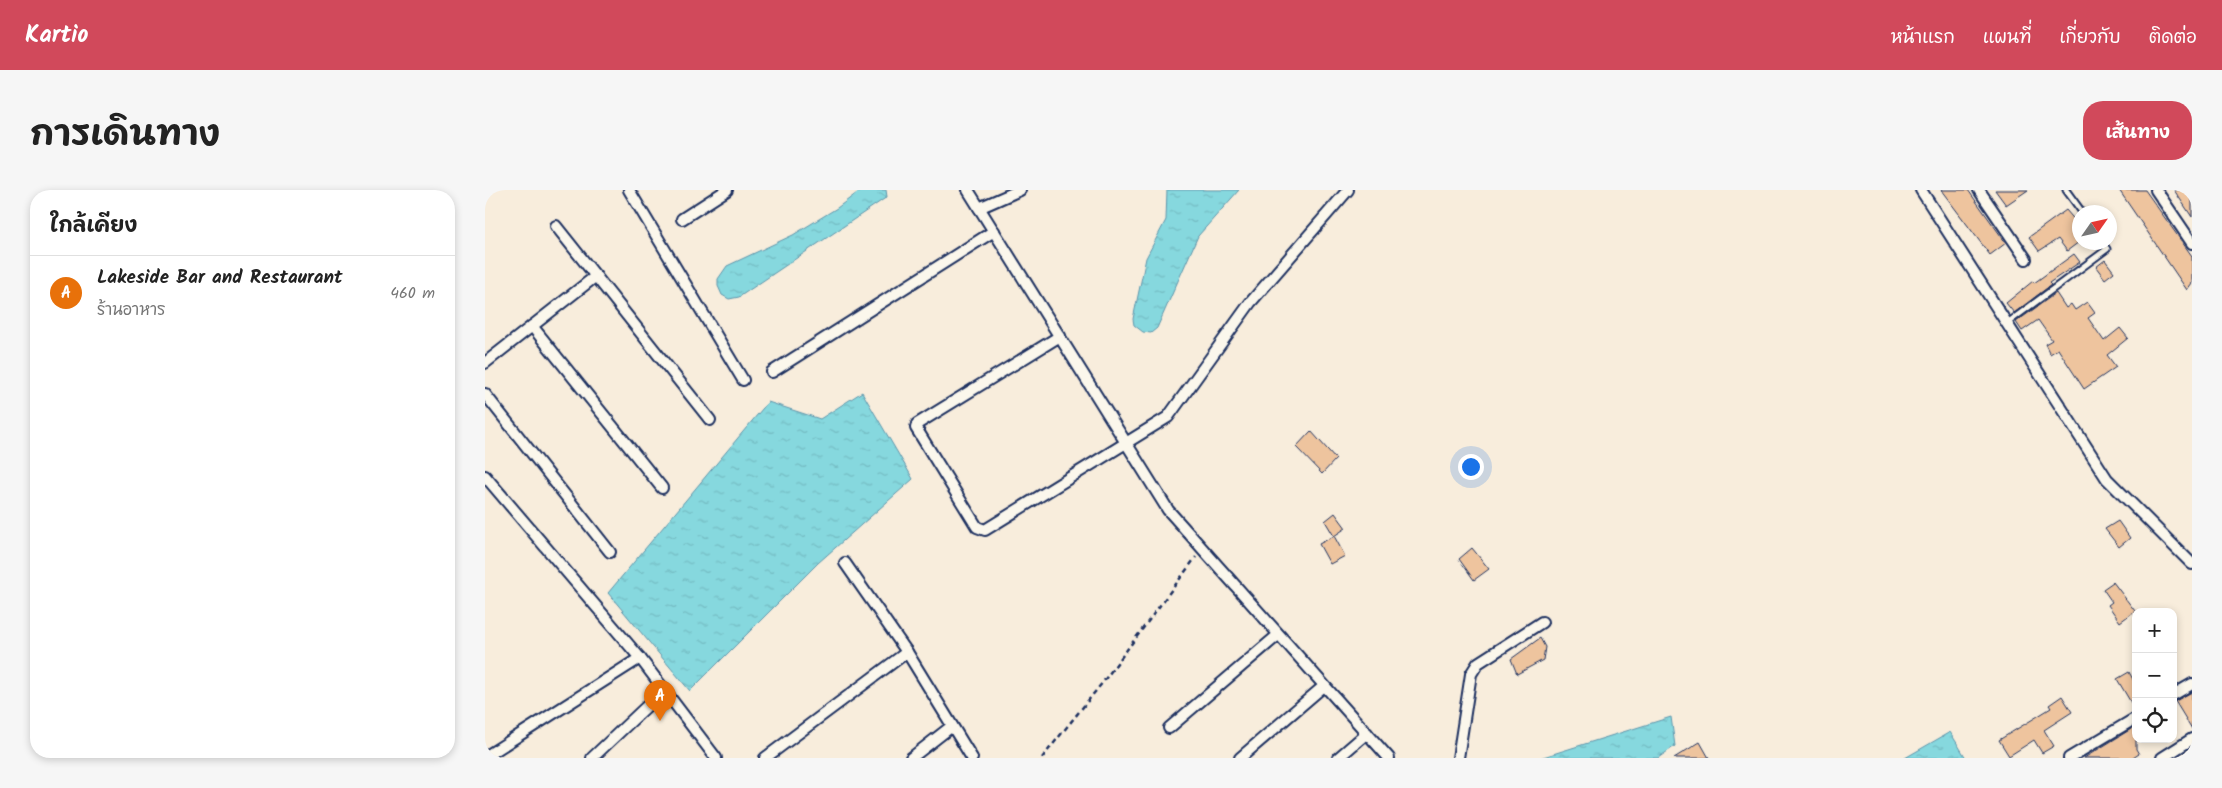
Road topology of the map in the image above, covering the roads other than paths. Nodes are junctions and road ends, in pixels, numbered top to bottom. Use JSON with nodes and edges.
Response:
{"nodes":[{"id":1,"x":629,"y":190,"type":"edge"},
{"id":2,"x":727,"y":190,"type":"edge"},
{"id":3,"x":968,"y":190,"type":"edge"},
{"id":4,"x":1020,"y":190,"type":"edge"},
{"id":5,"x":1348,"y":190,"type":"edge"},
{"id":6,"x":1921,"y":190,"type":"edge"},
{"id":7,"x":1979,"y":190,"type":"edge"},
{"id":8,"x":2066,"y":190,"type":"edge"},
{"id":9,"x":2155,"y":190,"type":"edge"},
{"id":10,"x":2077,"y":205,"type":"edge"},
{"id":11,"x":979,"y":208,"type":"junction"},
{"id":12,"x":681,"y":219,"type":"dead end"},
{"id":13,"x":556,"y":226,"type":"dead end"},
{"id":14,"x":994,"y":231,"type":"junction"},
{"id":15,"x":2192,"y":243,"type":"edge"},
{"id":16,"x":2106,"y":250,"type":"edge"},
{"id":17,"x":2026,"y":259,"type":"dead end"},
{"id":18,"x":596,"y":276,"type":"junction"},
{"id":19,"x":2005,"y":324,"type":"junction"},
{"id":20,"x":533,"y":326,"type":"junction"},
{"id":21,"x":1060,"y":336,"type":"junction"},
{"id":22,"x":485,"y":364,"type":"edge"},
{"id":23,"x":772,"y":372,"type":"dead end"},
{"id":24,"x":743,"y":380,"type":"dead end"},
{"id":25,"x":485,"y":394,"type":"edge"},
{"id":26,"x":710,"y":420,"type":"dead end"},
{"id":27,"x":1127,"y":443,"type":"junction"},
{"id":28,"x":485,"y":476,"type":"edge"},
{"id":29,"x":662,"y":488,"type":"dead end"},
{"id":30,"x":610,"y":552,"type":"dead end"},
{"id":31,"x":845,"y":563,"type":"dead end"},
{"id":32,"x":2192,"y":564,"type":"edge"},
{"id":33,"x":1542,"y":622,"type":"dead end"},
{"id":34,"x":1278,"y":634,"type":"junction"},
{"id":35,"x":907,"y":652,"type":"junction"},
{"id":36,"x":640,"y":658,"type":"junction"},
{"id":37,"x":2192,"y":684,"type":"edge"},
{"id":38,"x":1324,"y":686,"type":"junction"},
{"id":39,"x":665,"y":689,"type":"junction"},
{"id":40,"x":2177,"y":693,"type":"edge"},
{"id":41,"x":2132,"y":720,"type":"edge"},
{"id":42,"x":952,"y":726,"type":"junction"},
{"id":43,"x":1169,"y":728,"type":"dead end"},
{"id":44,"x":1367,"y":734,"type":"junction"},
{"id":45,"x":2192,"y":739,"type":"edge"},
{"id":46,"x":713,"y":754,"type":"edge"},
{"id":47,"x":485,"y":757,"type":"edge"},
{"id":48,"x":592,"y":758,"type":"edge"},
{"id":49,"x":702,"y":758,"type":"edge"},
{"id":50,"x":765,"y":758,"type":"edge"},
{"id":51,"x":911,"y":758,"type":"edge"},
{"id":52,"x":972,"y":758,"type":"edge"},
{"id":53,"x":1240,"y":758,"type":"edge"},
{"id":54,"x":1338,"y":758,"type":"edge"},
{"id":55,"x":1389,"y":758,"type":"edge"},
{"id":56,"x":1458,"y":758,"type":"edge"},
{"id":57,"x":2069,"y":758,"type":"edge"},
{"id":58,"x":2162,"y":758,"type":"edge"}],
"edges":[{"from":1,"to":24,"type":"street"},
{"from":2,"to":12,"type":"street"},
{"from":3,"to":11,"type":"street"},
{"from":4,"to":11,"type":"street"},
{"from":5,"to":27,"type":"street"},
{"from":6,"to":19,"type":"street"},
{"from":7,"to":17,"type":"street"},
{"from":8,"to":10,"type":"lane"},
{"from":9,"to":15,"type":"street"},
{"from":11,"to":14,"type":"street"},
{"from":13,"to":18,"type":"street"},
{"from":14,"to":21,"type":"street"},
{"from":14,"to":23,"type":"street"},
{"from":16,"to":19,"type":"lane"},
{"from":18,"to":20,"type":"street"},
{"from":18,"to":26,"type":"street"},
{"from":19,"to":32,"type":"street"},
{"from":20,"to":22,"type":"street"},
{"from":20,"to":29,"type":"street"},
{"from":21,"to":27,"type":"street"},
{"from":21,"to":27,"type":"street"},
{"from":25,"to":30,"type":"street"},
{"from":27,"to":34,"type":"street"},
{"from":28,"to":36,"type":"street"},
{"from":31,"to":35,"type":"street"},
{"from":33,"to":56,"type":"street"},
{"from":34,"to":38,"type":"street"},
{"from":34,"to":43,"type":"street"},
{"from":35,"to":42,"type":"street"},
{"from":35,"to":50,"type":"street"},
{"from":36,"to":39,"type":"street"},
{"from":36,"to":47,"type":"street"},
{"from":37,"to":40,"type":"street"},
{"from":38,"to":44,"type":"street"},
{"from":38,"to":53,"type":"street"},
{"from":39,"to":46,"type":"street"},
{"from":39,"to":48,"type":"street"},
{"from":41,"to":57,"type":"street"},
{"from":42,"to":51,"type":"street"},
{"from":42,"to":52,"type":"street"},
{"from":44,"to":54,"type":"street"},
{"from":44,"to":55,"type":"street"},
{"from":45,"to":58,"type":"street"},
{"from":46,"to":49,"type":"street"}]}
